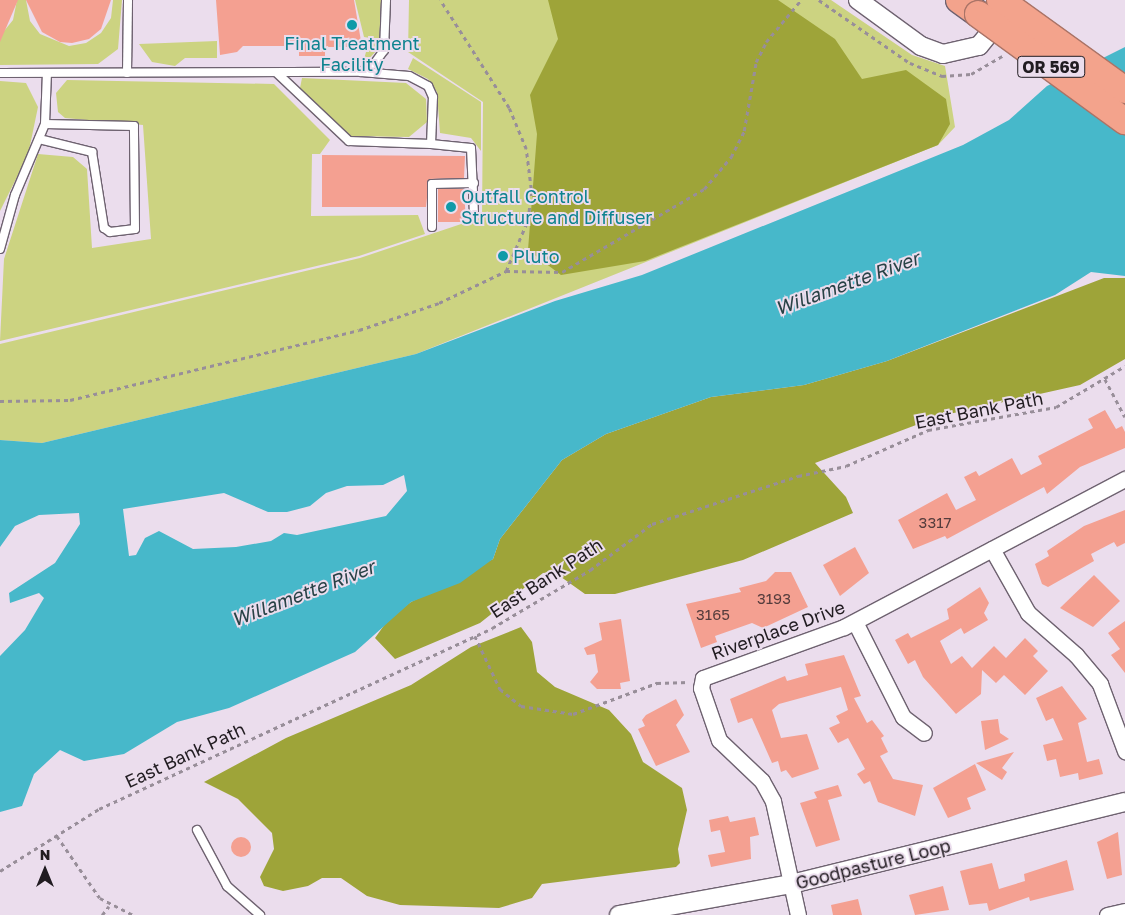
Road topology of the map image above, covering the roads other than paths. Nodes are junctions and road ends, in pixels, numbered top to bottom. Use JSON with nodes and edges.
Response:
{"nodes":[{"id":1,"x":128,"y":0,"type":"edge"},
{"id":2,"x":386,"y":0,"type":"edge"},
{"id":3,"x":858,"y":0,"type":"edge"},
{"id":4,"x":1000,"y":0,"type":"edge"},
{"id":5,"x":1011,"y":0,"type":"edge"},
{"id":6,"x":968,"y":7,"type":"edge"},
{"id":7,"x":361,"y":72,"type":"junction"},
{"id":8,"x":0,"y":73,"type":"edge"},
{"id":9,"x":47,"y":73,"type":"junction"},
{"id":10,"x":127,"y":73,"type":"junction"},
{"id":11,"x":276,"y":73,"type":"junction"},
{"id":12,"x":1125,"y":90,"type":"edge"},
{"id":13,"x":1125,"y":121,"type":"edge"},
{"id":14,"x":45,"y":124,"type":"junction"},
{"id":15,"x":39,"y":139,"type":"junction"},
{"id":16,"x":431,"y":144,"type":"junction"},
{"id":17,"x":474,"y":183,"type":"junction"},
{"id":18,"x":474,"y":213,"type":"dead end"},
{"id":19,"x":432,"y":226,"type":"dead end"},
{"id":20,"x":0,"y":249,"type":"edge"},
{"id":21,"x":1125,"y":479,"type":"edge"},
{"id":22,"x":992,"y":549,"type":"junction"},
{"id":23,"x":855,"y":622,"type":"junction"},
{"id":24,"x":924,"y":733,"type":"dead end"},
{"id":25,"x":1125,"y":750,"type":"edge"},
{"id":26,"x":1125,"y":802,"type":"edge"},
{"id":27,"x":197,"y":830,"type":"dead end"},
{"id":28,"x":791,"y":884,"type":"junction"},
{"id":29,"x":1125,"y":911,"type":"edge"},
{"id":30,"x":260,"y":915,"type":"edge"},
{"id":31,"x":619,"y":915,"type":"edge"},
{"id":32,"x":798,"y":915,"type":"edge"},
{"id":33,"x":1107,"y":915,"type":"edge"}],
"edges":[{"from":1,"to":10,"type":"lane"},
{"from":2,"to":7,"type":"lane"},
{"from":3,"to":5,"type":"street"},
{"from":4,"to":12,"type":"highway","number":"OR 569","bridge":true},
{"from":6,"to":13,"type":"highway","number":"OR 569","bridge":true},
{"from":7,"to":11,"type":"lane"},
{"from":7,"to":16,"type":"lane"},
{"from":8,"to":9,"type":"lane"},
{"from":9,"to":10,"type":"lane"},
{"from":9,"to":14,"type":"lane"},
{"from":10,"to":11,"type":"lane"},
{"from":11,"to":16,"type":"lane"},
{"from":14,"to":15,"type":"lane"},
{"from":14,"to":15,"type":"lane"},
{"from":15,"to":20,"type":"lane"},
{"from":16,"to":17,"type":"lane"},
{"from":17,"to":18,"type":"lane"},
{"from":17,"to":19,"type":"lane"},
{"from":21,"to":22,"type":"street","name":"Riverplace Drive"},
{"from":22,"to":23,"type":"street","name":"Riverplace Drive"},
{"from":22,"to":25,"type":"street"},
{"from":23,"to":24,"type":"street"},
{"from":23,"to":28,"type":"street","name":"Riverplace Drive"},
{"from":26,"to":28,"type":"street","name":"Goodpasture Loop"},
{"from":27,"to":30,"type":"lane"},
{"from":28,"to":31,"type":"street","name":"Goodpasture Loop"},
{"from":28,"to":32,"type":"street","name":"Riverplace Drive"},
{"from":29,"to":33,"type":"street"}]}
